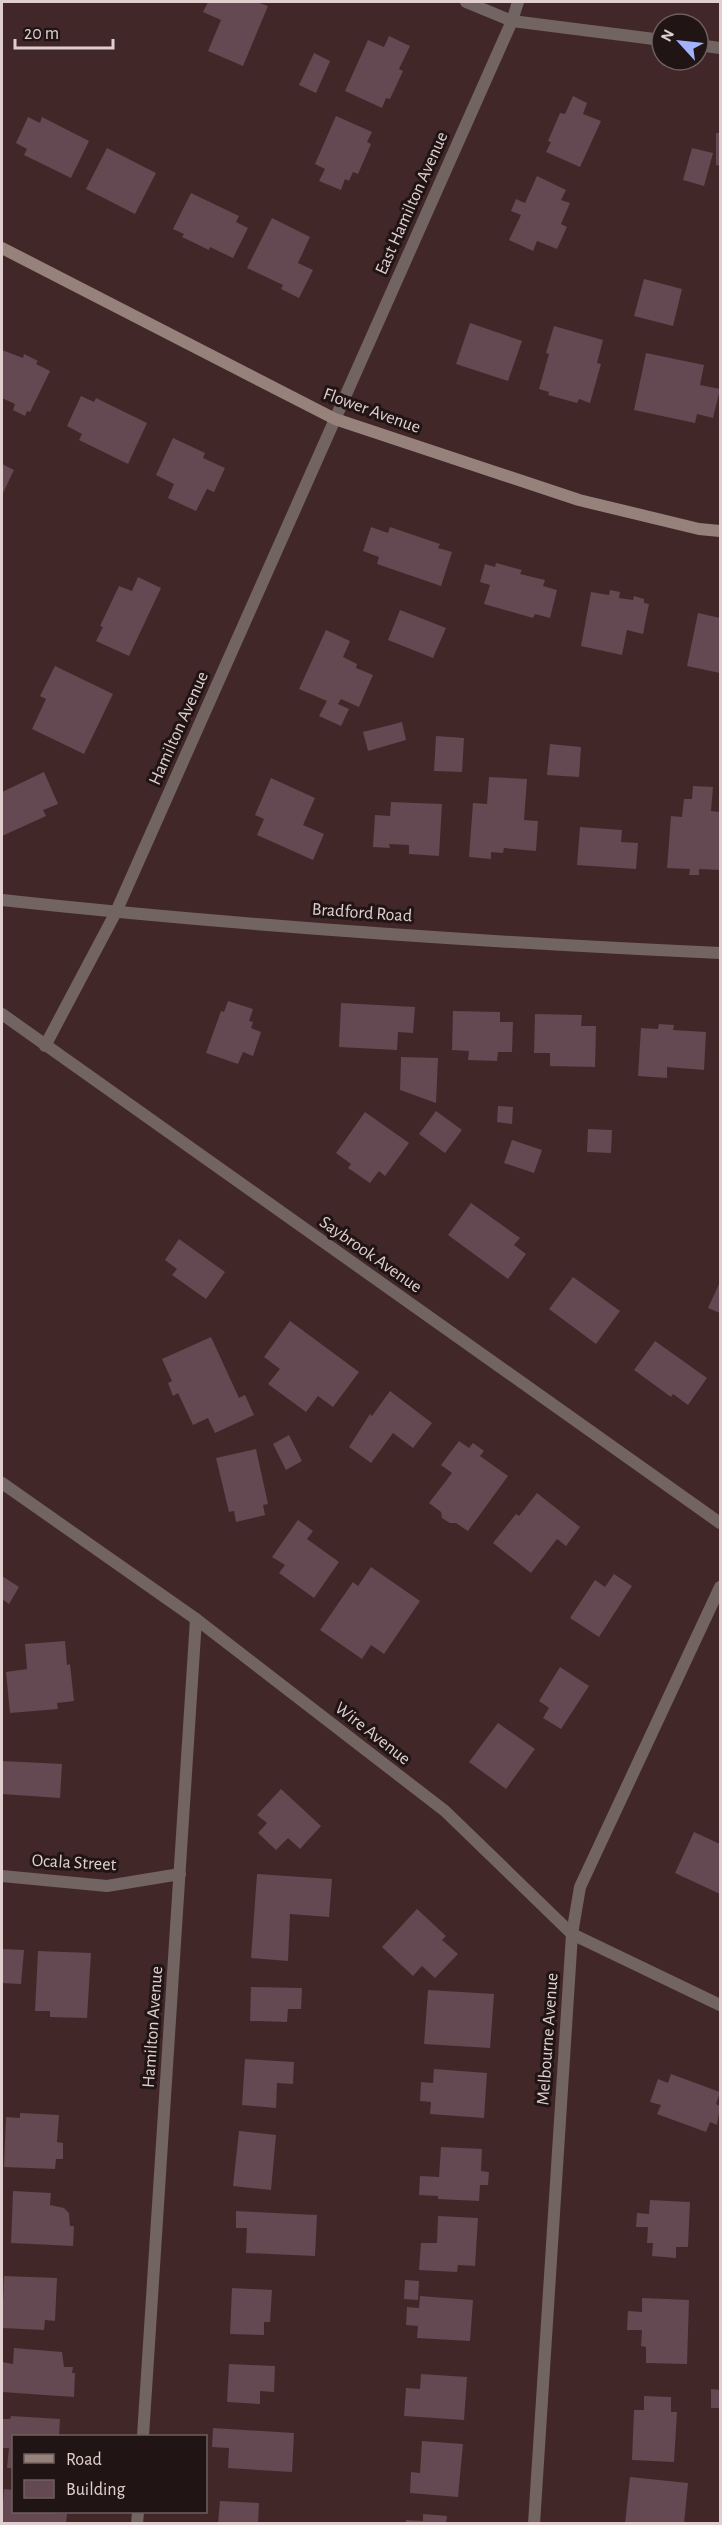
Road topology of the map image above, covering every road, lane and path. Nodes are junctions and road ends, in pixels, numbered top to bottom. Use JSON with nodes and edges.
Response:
{"nodes":[{"id":1,"x":466,"y":2,"type":"edge"},
{"id":2,"x":518,"y":2,"type":"edge"},
{"id":3,"x":512,"y":21,"type":"junction"},
{"id":4,"x":650,"y":38,"type":"edge"},
{"id":5,"x":2,"y":248,"type":"edge"},
{"id":6,"x":335,"y":419,"type":"junction"},
{"id":7,"x":720,"y":531,"type":"edge"},
{"id":8,"x":2,"y":900,"type":"edge"},
{"id":9,"x":116,"y":912,"type":"junction"},
{"id":10,"x":720,"y":953,"type":"edge"},
{"id":11,"x":2,"y":1014,"type":"edge"},
{"id":12,"x":45,"y":1046,"type":"junction"},
{"id":13,"x":2,"y":1483,"type":"edge"},
{"id":14,"x":720,"y":1523,"type":"edge"},
{"id":15,"x":720,"y":1587,"type":"edge"},
{"id":16,"x":196,"y":1619,"type":"junction"},
{"id":17,"x":180,"y":1874,"type":"junction"},
{"id":18,"x":2,"y":1876,"type":"edge"},
{"id":19,"x":572,"y":1934,"type":"junction"},
{"id":20,"x":720,"y":2005,"type":"edge"},
{"id":21,"x":143,"y":2435,"type":"edge"},
{"id":22,"x":534,"y":2523,"type":"edge"}],
"edges":[{"from":1,"to":3,"type":"street"},
{"from":2,"to":3,"type":"street","name":"East Hamilton Avenue"},
{"from":3,"to":4,"type":"street"},
{"from":3,"to":6,"type":"street","name":"East Hamilton Avenue"},
{"from":5,"to":6,"type":"street","name":"Flower Avenue"},
{"from":6,"to":7,"type":"street","name":"Flower Avenue"},
{"from":6,"to":9,"type":"street","name":"Hamilton Avenue"},
{"from":8,"to":9,"type":"street","name":"Bradford Road"},
{"from":9,"to":10,"type":"street","name":"Bradford Road"},
{"from":9,"to":12,"type":"street","name":"Hamilton Avenue"},
{"from":11,"to":12,"type":"street","name":"Saybrook Avenue"},
{"from":12,"to":14,"type":"street","name":"Saybrook Avenue"},
{"from":13,"to":16,"type":"street","name":"Wire Avenue"},
{"from":15,"to":19,"type":"street","name":"Melbourne Avenue"},
{"from":16,"to":17,"type":"street","name":"Hamilton Avenue"},
{"from":16,"to":19,"type":"street","name":"Wire Avenue"},
{"from":17,"to":18,"type":"street","name":"Ocala Street"},
{"from":17,"to":21,"type":"street","name":"Hamilton Avenue"},
{"from":19,"to":20,"type":"street","name":"Wire Avenue"},
{"from":19,"to":22,"type":"street","name":"Melbourne Avenue"}]}
